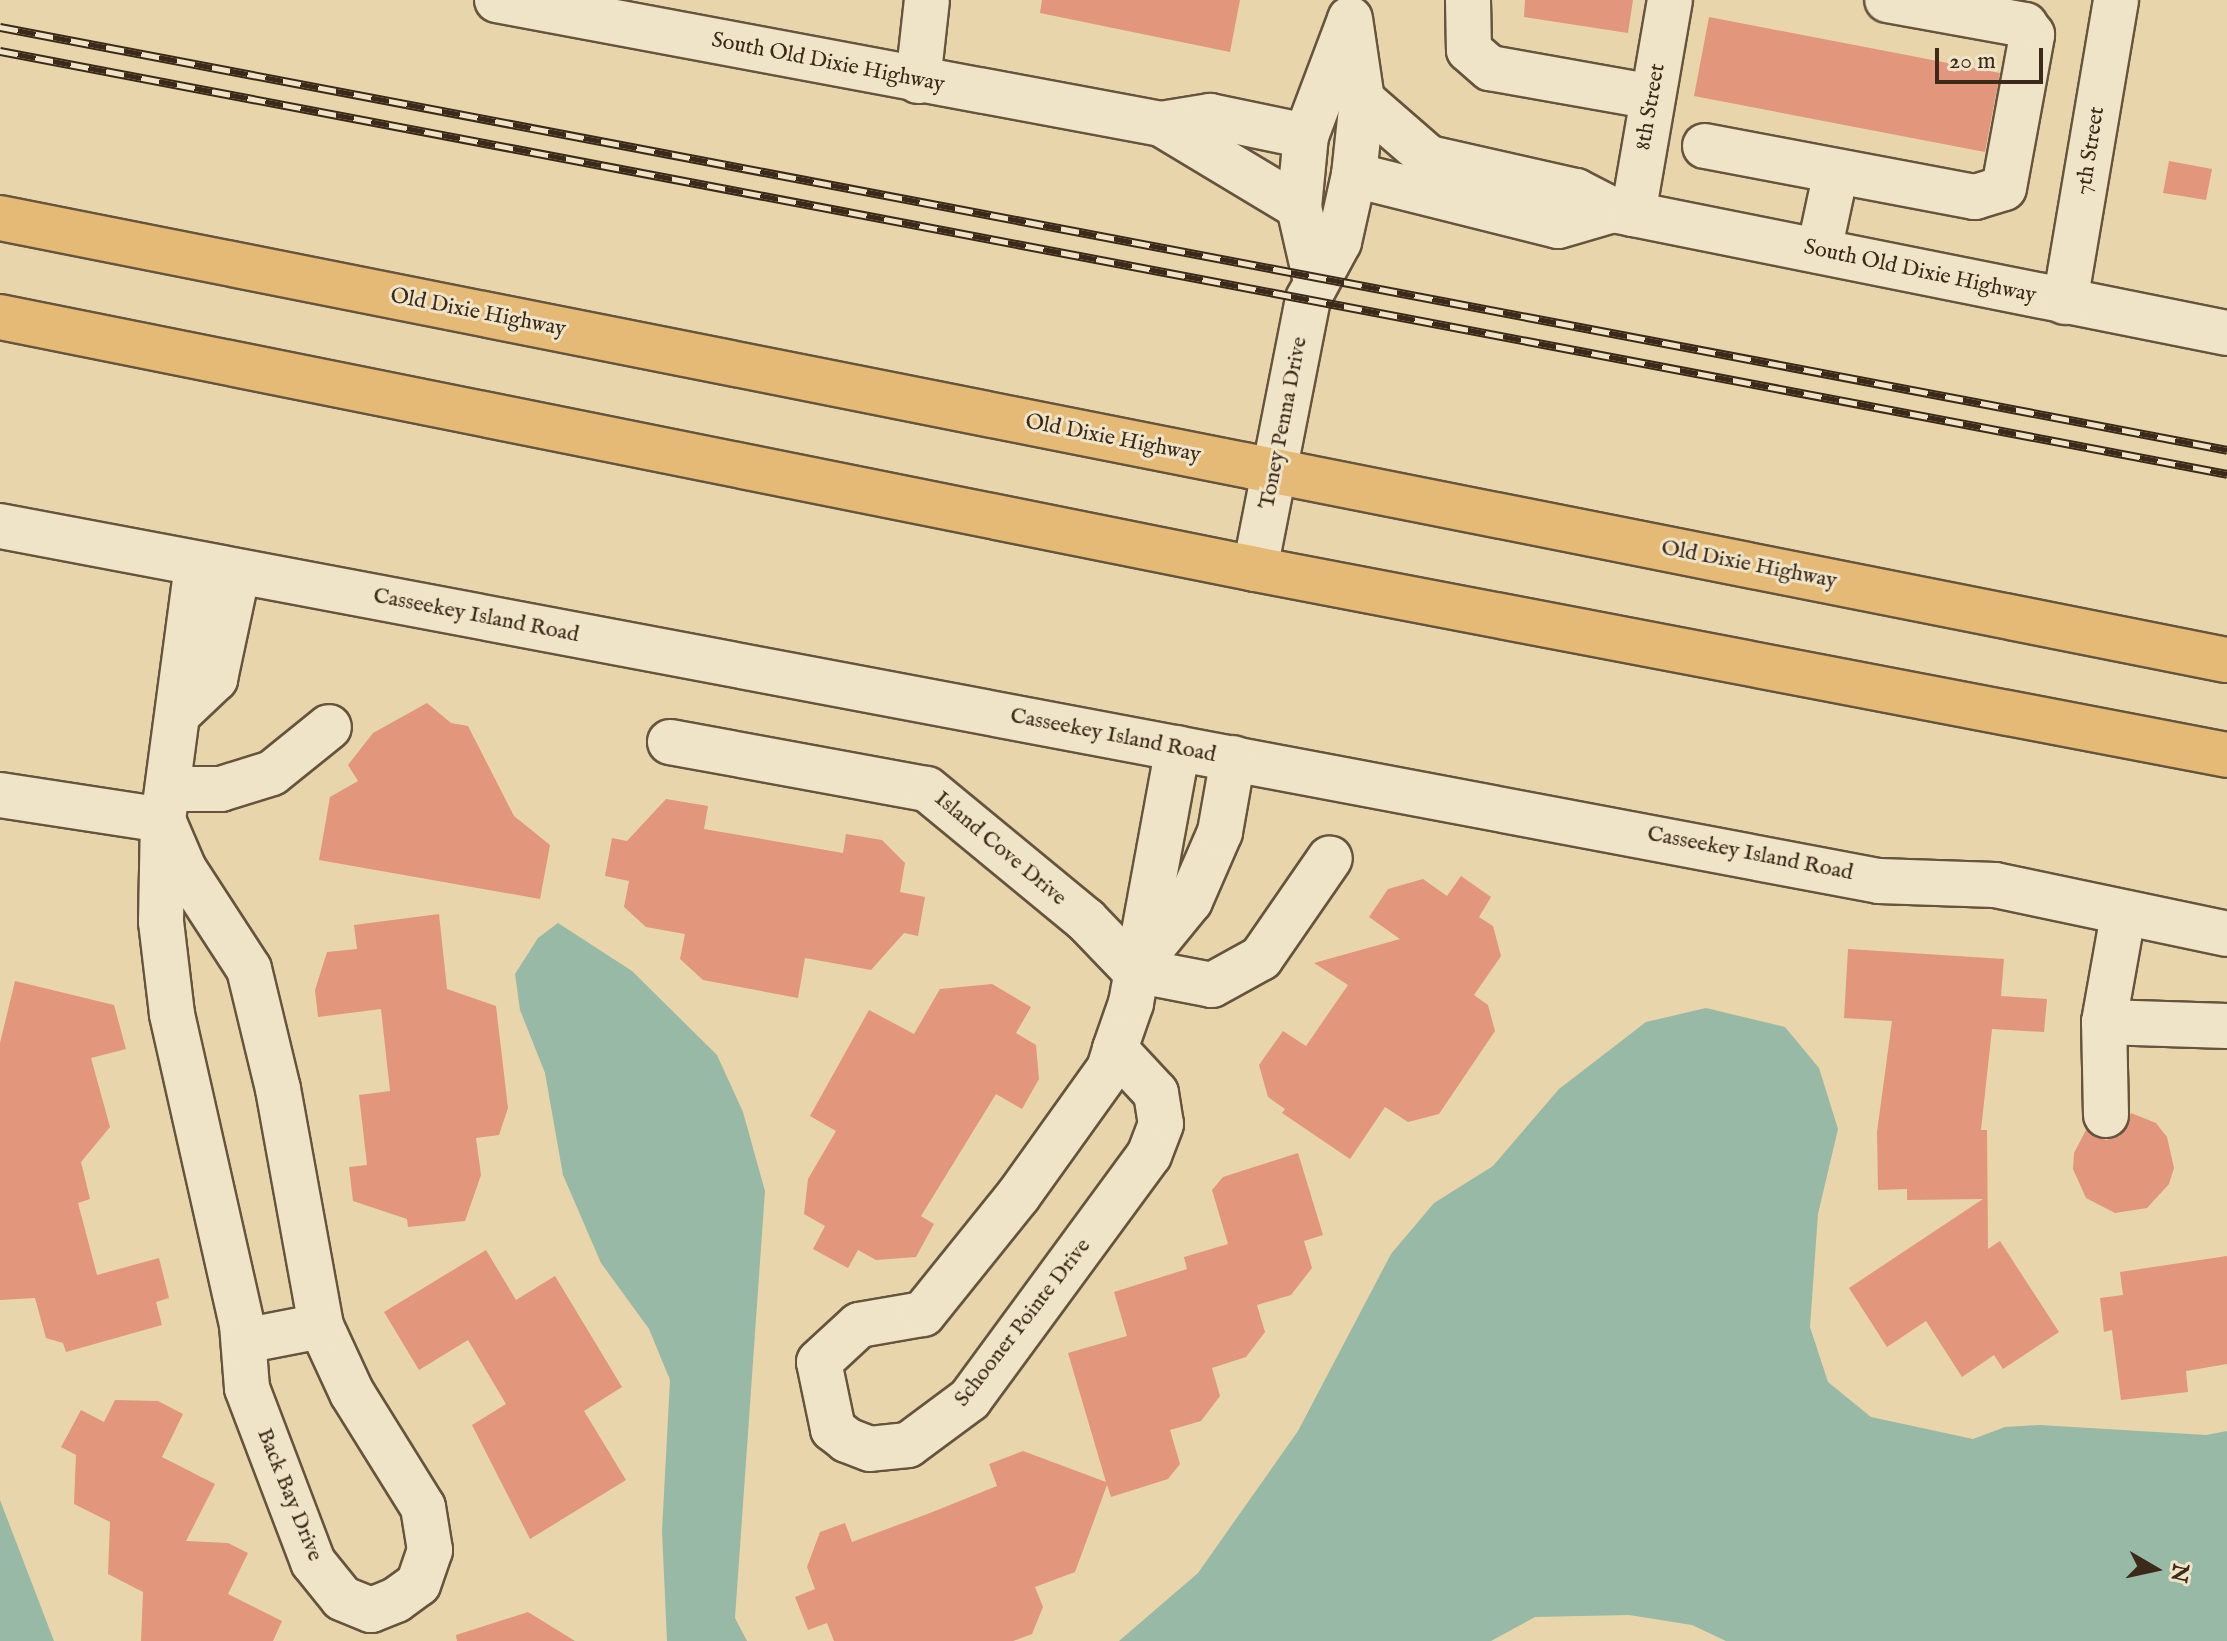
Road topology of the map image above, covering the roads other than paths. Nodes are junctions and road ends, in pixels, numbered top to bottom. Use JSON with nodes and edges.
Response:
{"nodes":[{"id":1,"x":497,"y":0,"type":"edge"},
{"id":2,"x":927,"y":0,"type":"edge"},
{"id":3,"x":1468,"y":0,"type":"edge"},
{"id":4,"x":1670,"y":0,"type":"edge"},
{"id":5,"x":1887,"y":0,"type":"edge"},
{"id":6,"x":2116,"y":0,"type":"edge"},
{"id":7,"x":548,"y":5,"type":"edge"},
{"id":8,"x":1351,"y":10,"type":"edge"},
{"id":9,"x":918,"y":81,"type":"junction"},
{"id":10,"x":1652,"y":97,"type":"junction"},
{"id":11,"x":1362,"y":100,"type":"junction"},
{"id":12,"x":1161,"y":124,"type":"junction"},
{"id":13,"x":1306,"y":136,"type":"junction"},
{"id":14,"x":1705,"y":146,"type":"dead end"},
{"id":15,"x":1836,"y":172,"type":"junction"},
{"id":16,"x":1354,"y":175,"type":"junction"},
{"id":17,"x":1299,"y":207,"type":"junction"},
{"id":18,"x":1623,"y":212,"type":"junction"},
{"id":19,"x":0,"y":218,"type":"edge"},
{"id":20,"x":1819,"y":251,"type":"junction"},
{"id":21,"x":1315,"y":277,"type":"junction"},
{"id":22,"x":2065,"y":302,"type":"junction"},
{"id":23,"x":0,"y":317,"type":"edge"},
{"id":24,"x":2227,"y":333,"type":"edge"},
{"id":25,"x":1274,"y":470,"type":"junction"},
{"id":26,"x":0,"y":526,"type":"edge"},
{"id":27,"x":217,"y":568,"type":"junction"},
{"id":28,"x":1255,"y":569,"type":"junction"},
{"id":29,"x":2227,"y":660,"type":"edge"},
{"id":30,"x":329,"y":727,"type":"dead end"},
{"id":31,"x":670,"y":742,"type":"dead end"},
{"id":32,"x":1178,"y":748,"type":"junction"},
{"id":33,"x":2227,"y":755,"type":"edge"},
{"id":34,"x":1233,"y":758,"type":"junction"},
{"id":35,"x":0,"y":795,"type":"edge"},
{"id":36,"x":165,"y":804,"type":"junction"},
{"id":37,"x":1330,"y":858,"type":"dead end"},
{"id":38,"x":2123,"y":915,"type":"junction"},
{"id":39,"x":2227,"y":934,"type":"edge"},
{"id":40,"x":1134,"y":970,"type":"junction"},
{"id":41,"x":2104,"y":1022,"type":"junction"},
{"id":42,"x":2227,"y":1026,"type":"edge"},
{"id":43,"x":1115,"y":1049,"type":"junction"},
{"id":44,"x":2106,"y":1115,"type":"dead end"},
{"id":45,"x":321,"y":1326,"type":"junction"},
{"id":46,"x":244,"y":1341,"type":"junction"}],
"edges":[{"from":1,"to":7,"type":"street","name":"South Old Dixie Highway"},
{"from":2,"to":9,"type":"street"},
{"from":3,"to":10,"type":"street"},
{"from":4,"to":10,"type":"street","name":"8th Street"},
{"from":5,"to":15,"type":"street"},
{"from":6,"to":22,"type":"street","name":"7th Street"},
{"from":7,"to":9,"type":"street","name":"South Old Dixie Highway"},
{"from":8,"to":11,"type":"street","name":"Toney Penna Drive"},
{"from":8,"to":13,"type":"street","name":"Toney Penna Drive"},
{"from":9,"to":12,"type":"street","name":"South Old Dixie Highway"},
{"from":10,"to":18,"type":"street","name":"8th Street"},
{"from":11,"to":16,"type":"street","name":"Toney Penna Drive"},
{"from":11,"to":18,"type":"street","name":"South Old Dixie Highway"},
{"from":12,"to":13,"type":"street","name":"South Old Dixie Highway"},
{"from":12,"to":17,"type":"street","name":"South Old Dixie Highway"},
{"from":13,"to":17,"type":"street","name":"Toney Penna Drive"},
{"from":14,"to":15,"type":"street"},
{"from":15,"to":20,"type":"street"},
{"from":16,"to":18,"type":"street","name":"South Old Dixie Highway"},
{"from":16,"to":21,"type":"street","name":"Toney Penna Drive"},
{"from":17,"to":21,"type":"street","name":"Toney Penna Drive"},
{"from":18,"to":20,"type":"street","name":"South Old Dixie Highway"},
{"from":19,"to":25,"type":"main road","name":"Old Dixie Highway"},
{"from":20,"to":22,"type":"street","name":"South Old Dixie Highway"},
{"from":21,"to":25,"type":"street","name":"Toney Penna Drive"},
{"from":22,"to":24,"type":"street","name":"South Old Dixie Highway"},
{"from":23,"to":28,"type":"main road"},
{"from":25,"to":28,"type":"street","name":"Toney Penna Drive"},
{"from":25,"to":29,"type":"main road","name":"Old Dixie Highway"},
{"from":26,"to":27,"type":"street","name":"Casseekey Island Road"},
{"from":27,"to":32,"type":"street","name":"Casseekey Island Road"},
{"from":27,"to":36,"type":"street","name":"Back Bay Drive"},
{"from":28,"to":33,"type":"main road"},
{"from":30,"to":36,"type":"street"},
{"from":31,"to":40,"type":"street","name":"Island Cove Drive"},
{"from":32,"to":34,"type":"street","name":"Casseekey Island Road"},
{"from":32,"to":40,"type":"street","name":"Schooner Pointe Drive"},
{"from":34,"to":38,"type":"street","name":"Casseekey Island Road"},
{"from":34,"to":40,"type":"street","name":"Schooner Pointe Drive"},
{"from":35,"to":36,"type":"street"},
{"from":36,"to":45,"type":"street","name":"Back Bay Drive"},
{"from":36,"to":46,"type":"street","name":"Back Bay Drive"},
{"from":37,"to":40,"type":"street"},
{"from":38,"to":39,"type":"street","name":"Casseekey Island Road"},
{"from":38,"to":41,"type":"street"},
{"from":40,"to":43,"type":"street","name":"Schooner Pointe Drive"},
{"from":41,"to":42,"type":"street"},
{"from":41,"to":44,"type":"street"},
{"from":43,"to":43,"type":"street","name":"Schooner Pointe Drive"},
{"from":45,"to":46,"type":"street"},
{"from":45,"to":46,"type":"street","name":"Back Bay Drive"}]}
